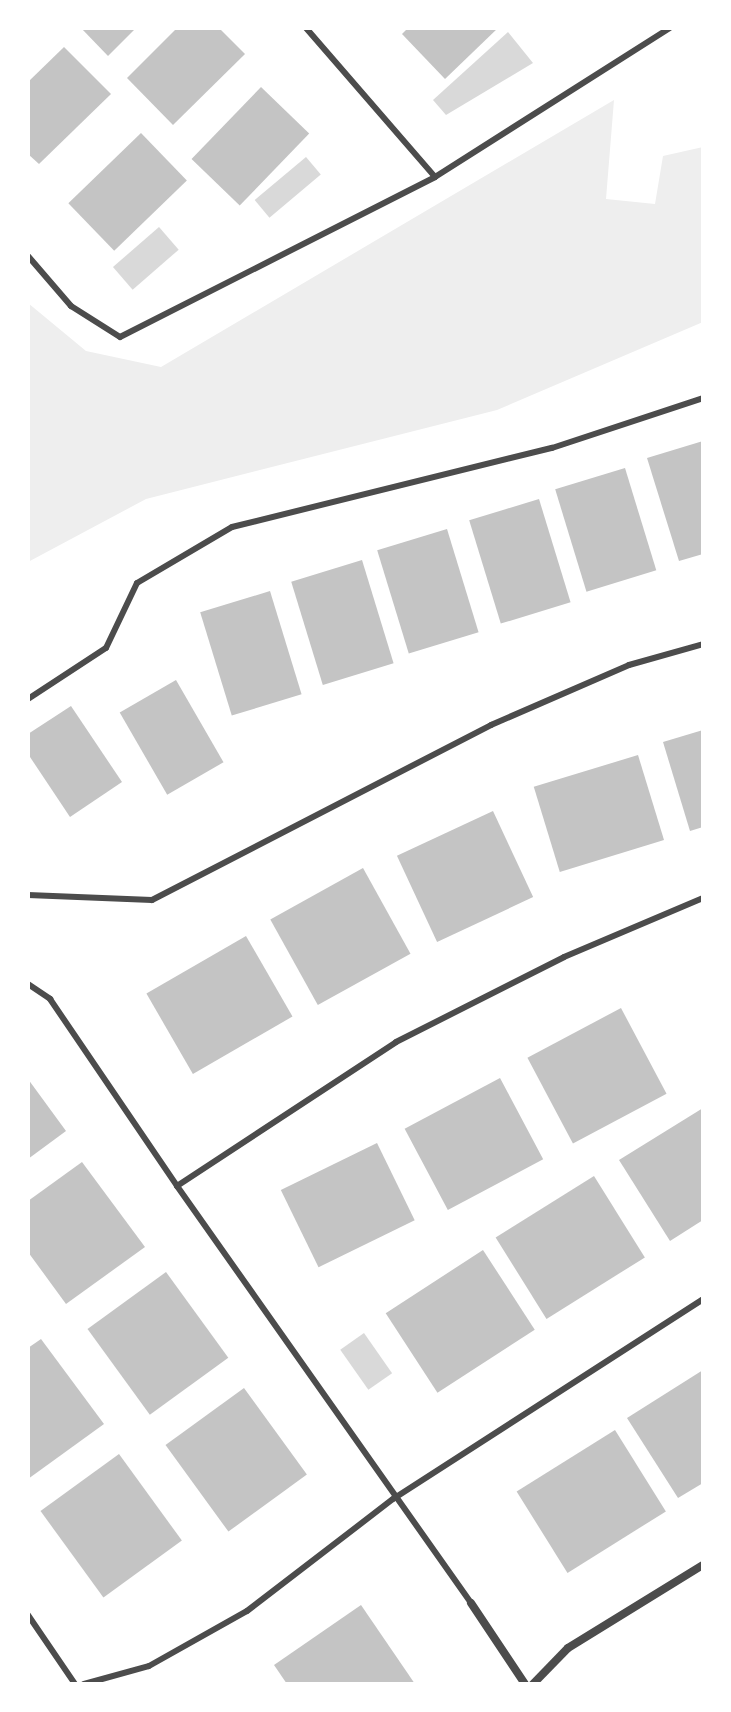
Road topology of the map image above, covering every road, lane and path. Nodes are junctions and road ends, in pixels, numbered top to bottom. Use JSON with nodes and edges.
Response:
{"nodes":[{"id":1,"x":306,"y":28,"type":"edge"},
{"id":2,"x":670,"y":28,"type":"edge"},
{"id":3,"x":435,"y":177,"type":"junction"},
{"id":4,"x":28,"y":256,"type":"edge"},
{"id":5,"x":703,"y":398,"type":"edge"},
{"id":6,"x":703,"y":644,"type":"edge"},
{"id":7,"x":28,"y":699,"type":"edge"},
{"id":8,"x":28,"y":895,"type":"edge"},
{"id":9,"x":703,"y":898,"type":"edge"},
{"id":10,"x":28,"y":984,"type":"edge"},
{"id":11,"x":177,"y":1186,"type":"junction"},
{"id":12,"x":703,"y":1299,"type":"edge"},
{"id":13,"x":393,"y":1499,"type":"junction"},
{"id":14,"x":703,"y":1565,"type":"edge"},
{"id":15,"x":471,"y":1603,"type":"joint"},
{"id":16,"x":28,"y":1615,"type":"edge"},
{"id":17,"x":75,"y":1684,"type":"edge"},
{"id":18,"x":84,"y":1684,"type":"edge"},
{"id":19,"x":525,"y":1684,"type":"edge"},
{"id":20,"x":533,"y":1684,"type":"edge"}],
"edges":[{"from":1,"to":3,"type":"lane"},
{"from":2,"to":3,"type":"lane"},
{"from":3,"to":4,"type":"lane"},
{"from":5,"to":7,"type":"lane"},
{"from":6,"to":8,"type":"lane"},
{"from":9,"to":11,"type":"lane"},
{"from":10,"to":11,"type":"lane"},
{"from":11,"to":13,"type":"lane"},
{"from":12,"to":13,"type":"lane"},
{"from":13,"to":15,"type":"lane"},
{"from":13,"to":18,"type":"lane"},
{"from":14,"to":20,"type":"street"},
{"from":15,"to":19,"type":"street"},
{"from":16,"to":17,"type":"lane"}]}
